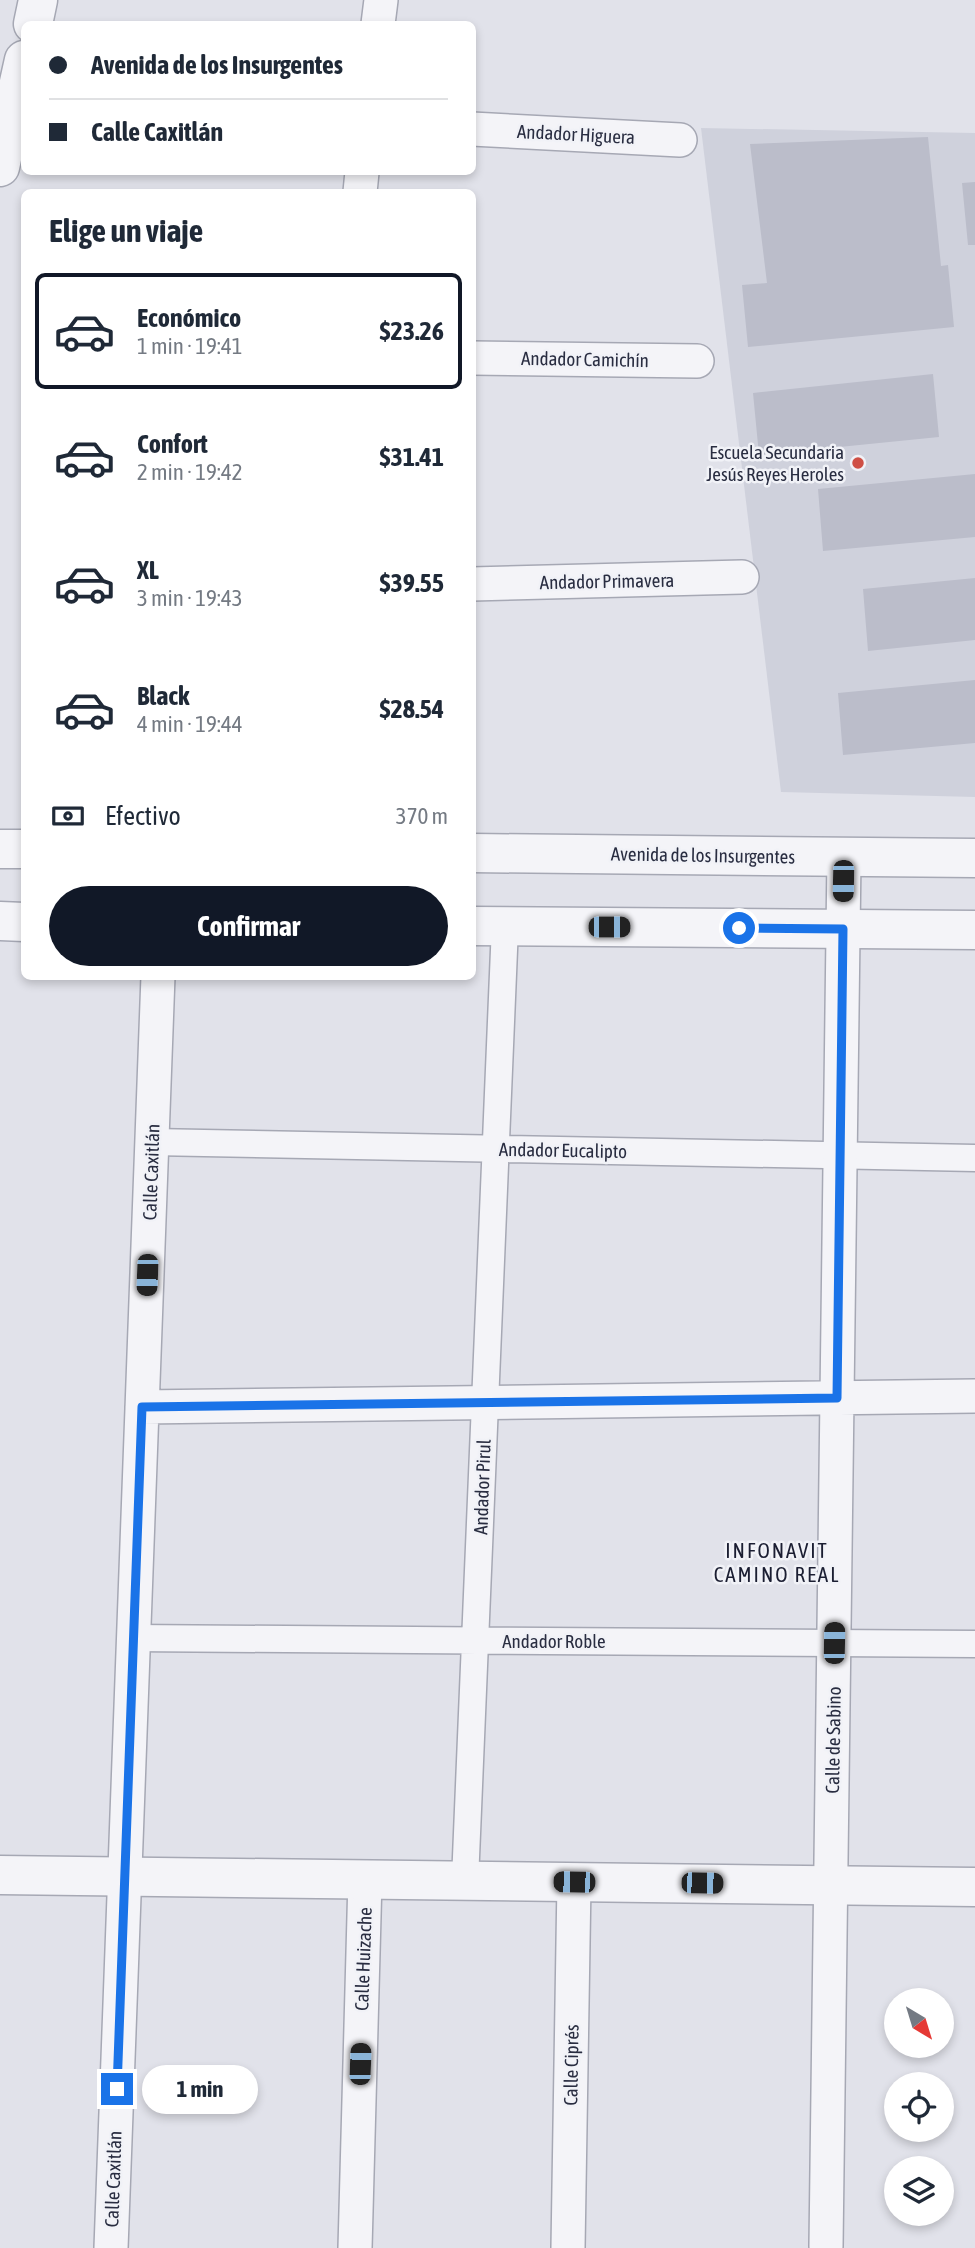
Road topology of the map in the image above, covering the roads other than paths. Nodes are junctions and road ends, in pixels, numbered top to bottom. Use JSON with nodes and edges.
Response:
{"nodes":[{"id":1,"x":38,"y":0,"type":"edge"},
{"id":2,"x":381,"y":0,"type":"edge"},
{"id":3,"x":34,"y":21,"type":"edge"},
{"id":4,"x":378,"y":21,"type":"edge"},
{"id":5,"x":21,"y":73,"type":"edge"},
{"id":6,"x":476,"y":129,"type":"edge"},
{"id":7,"x":680,"y":140,"type":"dead end"},
{"id":8,"x":0,"y":167,"type":"edge"},
{"id":9,"x":476,"y":358,"type":"edge"},
{"id":10,"x":697,"y":361,"type":"dead end"},
{"id":11,"x":742,"y":578,"type":"dead end"},
{"id":12,"x":476,"y":584,"type":"edge"},
{"id":13,"x":0,"y":849,"type":"edge"},
{"id":14,"x":21,"y":849,"type":"edge"},
{"id":15,"x":476,"y":853,"type":"edge"},
{"id":16,"x":844,"y":857,"type":"junction"},
{"id":17,"x":975,"y":858,"type":"edge"},
{"id":18,"x":0,"y":921,"type":"edge"},
{"id":19,"x":21,"y":922,"type":"edge"},
{"id":20,"x":489,"y":926,"type":"edge"},
{"id":21,"x":843,"y":929,"type":"junction"},
{"id":22,"x":975,"y":930,"type":"edge"},
{"id":23,"x":158,"y":980,"type":"edge"},
{"id":24,"x":152,"y":1142,"type":"junction"},
{"id":25,"x":496,"y":1149,"type":"junction"},
{"id":26,"x":840,"y":1156,"type":"junction"},
{"id":27,"x":975,"y":1158,"type":"edge"},
{"id":28,"x":975,"y":1396,"type":"edge"},
{"id":29,"x":837,"y":1398,"type":"junction"},
{"id":30,"x":485,"y":1402,"type":"junction"},
{"id":31,"x":142,"y":1407,"type":"junction"},
{"id":32,"x":133,"y":1638,"type":"junction"},
{"id":33,"x":475,"y":1641,"type":"junction"},
{"id":34,"x":834,"y":1643,"type":"junction"},
{"id":35,"x":975,"y":1644,"type":"edge"},
{"id":36,"x":0,"y":1875,"type":"edge"},
{"id":37,"x":125,"y":1877,"type":"junction"},
{"id":38,"x":365,"y":1879,"type":"junction"},
{"id":39,"x":465,"y":1881,"type":"junction"},
{"id":40,"x":574,"y":1882,"type":"junction"},
{"id":41,"x":831,"y":1885,"type":"junction"},
{"id":42,"x":975,"y":1887,"type":"edge"},
{"id":43,"x":826,"y":2246,"type":"dead end"},
{"id":44,"x":111,"y":2248,"type":"edge"},
{"id":45,"x":355,"y":2248,"type":"edge"},
{"id":46,"x":569,"y":2248,"type":"edge"}],
"edges":[{"from":1,"to":3,"type":"street"},
{"from":2,"to":4,"type":"street"},
{"from":5,"to":8,"type":"street"},
{"from":6,"to":7,"type":"street","name":"Andador Higuera"},
{"from":9,"to":10,"type":"street","name":"Andador Camichín"},
{"from":11,"to":12,"type":"street","name":"Andador Primavera"},
{"from":13,"to":14,"type":"street"},
{"from":15,"to":16,"type":"street","name":"Avenida de los Insurgentes"},
{"from":16,"to":17,"type":"street","name":"Avenida de los Insurgentes"},
{"from":16,"to":21,"type":"street","name":"Calle de Sabino"},
{"from":18,"to":19,"type":"street"},
{"from":20,"to":21,"type":"street"},
{"from":20,"to":25,"type":"street","name":"Andador Pirul"},
{"from":21,"to":22,"type":"street"},
{"from":21,"to":26,"type":"street","name":"Calle de Sabino"},
{"from":23,"to":24,"type":"street","name":"Calle Caxitlán"},
{"from":24,"to":25,"type":"street","name":"Andador Eucalipto"},
{"from":24,"to":31,"type":"street","name":"Calle Caxitlán"},
{"from":25,"to":26,"type":"street","name":"Andador Eucalipto"},
{"from":25,"to":30,"type":"street","name":"Andador Pirul"},
{"from":26,"to":27,"type":"street","name":"Andador Eucalipto"},
{"from":26,"to":29,"type":"street","name":"Calle de Sabino"},
{"from":28,"to":29,"type":"street"},
{"from":29,"to":30,"type":"street"},
{"from":29,"to":34,"type":"street","name":"Calle de Sabino"},
{"from":30,"to":31,"type":"street"},
{"from":30,"to":33,"type":"street","name":"Andador Pirul"},
{"from":31,"to":32,"type":"street","name":"Calle Caxitlán"},
{"from":32,"to":33,"type":"street","name":"Andador Roble"},
{"from":32,"to":37,"type":"street","name":"Calle Caxitlán"},
{"from":33,"to":34,"type":"street","name":"Andador Roble"},
{"from":33,"to":39,"type":"street","name":"Andador Pirul"},
{"from":34,"to":35,"type":"street","name":"Andador Roble"},
{"from":34,"to":41,"type":"street","name":"Calle de Sabino"},
{"from":36,"to":37,"type":"street"},
{"from":37,"to":38,"type":"street"},
{"from":37,"to":44,"type":"street","name":"Calle Caxitlán"},
{"from":38,"to":39,"type":"street"},
{"from":38,"to":45,"type":"street","name":"Calle Huizache"},
{"from":39,"to":40,"type":"street"},
{"from":40,"to":41,"type":"street"},
{"from":40,"to":46,"type":"street","name":"Calle Ciprés"},
{"from":41,"to":42,"type":"street"},
{"from":41,"to":43,"type":"street","name":"Calle de Sabino"}]}
